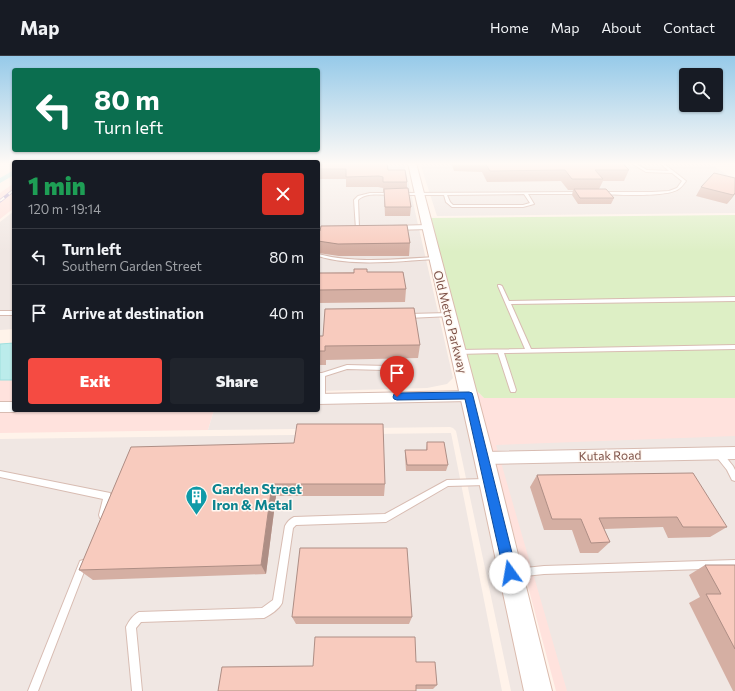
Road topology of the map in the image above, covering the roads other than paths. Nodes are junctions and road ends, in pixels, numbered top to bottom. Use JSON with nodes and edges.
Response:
{"nodes":[{"id":1,"x":586,"y":193,"type":"edge"},
{"id":2,"x":594,"y":193,"type":"edge"},
{"id":3,"x":622,"y":193,"type":"edge"},
{"id":4,"x":419,"y":194,"type":"junction"},
{"id":5,"x":445,"y":194,"type":"junction"},
{"id":6,"x":526,"y":194,"type":"junction"},
{"id":7,"x":427,"y":227,"type":"junction"},
{"id":8,"x":358,"y":228,"type":"edge"},
{"id":9,"x":381,"y":228,"type":"edge"},
{"id":10,"x":320,"y":256,"type":"edge"},
{"id":11,"x":435,"y":258,"type":"junction"},
{"id":12,"x":500,"y":286,"type":"dead end"},
{"id":13,"x":735,"y":299,"type":"edge"},
{"id":14,"x":508,"y":303,"type":"junction"},
{"id":15,"x":0,"y":313,"type":"edge"},
{"id":16,"x":12,"y":313,"type":"edge"},
{"id":17,"x":449,"y":315,"type":"junction"},
{"id":18,"x":405,"y":316,"type":"edge"},
{"id":19,"x":735,"y":347,"type":"edge"},
{"id":20,"x":500,"y":351,"type":"junction"},
{"id":21,"x":529,"y":351,"type":"junction"},
{"id":22,"x":458,"y":352,"type":"junction"},
{"id":23,"x":320,"y":375,"type":"edge"},
{"id":24,"x":513,"y":390,"type":"dead end"},
{"id":25,"x":469,"y":396,"type":"junction"},
{"id":26,"x":397,"y":397,"type":"junction"},
{"id":27,"x":320,"y":399,"type":"edge"},
{"id":28,"x":0,"y":407,"type":"edge"},
{"id":29,"x":12,"y":407,"type":"edge"},
{"id":30,"x":718,"y":453,"type":"junction"},
{"id":31,"x":735,"y":453,"type":"edge"},
{"id":32,"x":484,"y":458,"type":"junction"},
{"id":33,"x":2,"y":477,"type":"edge"},
{"id":34,"x":735,"y":478,"type":"edge"},
{"id":35,"x":489,"y":482,"type":"junction"},
{"id":36,"x":100,"y":523,"type":"edge"},
{"id":37,"x":85,"y":559,"type":"edge"},
{"id":38,"x":735,"y":564,"type":"edge"},
{"id":39,"x":510,"y":573,"type":"junction"},
{"id":40,"x":33,"y":691,"type":"edge"},
{"id":41,"x":137,"y":691,"type":"edge"},
{"id":42,"x":538,"y":691,"type":"edge"}],
"edges":[{"from":1,"to":6,"type":"lane"},
{"from":2,"to":3,"type":"lane"},
{"from":4,"to":5,"type":"lane"},
{"from":4,"to":7,"type":"street","name":"Old Metro Parkway"},
{"from":4,"to":8,"type":"lane"},
{"from":5,"to":6,"type":"lane"},
{"from":5,"to":6,"type":"lane"},
{"from":7,"to":9,"type":"street"},
{"from":7,"to":11,"type":"street","name":"Old Metro Parkway"},
{"from":10,"to":11,"type":"lane"},
{"from":11,"to":17,"type":"street","name":"Old Metro Parkway"},
{"from":12,"to":14,"type":"lane"},
{"from":13,"to":14,"type":"lane"},
{"from":14,"to":21,"type":"lane"},
{"from":15,"to":16,"type":"lane"},
{"from":17,"to":18,"type":"lane"},
{"from":17,"to":22,"type":"street","name":"Old Metro Parkway"},
{"from":19,"to":21,"type":"lane"},
{"from":20,"to":21,"type":"lane"},
{"from":20,"to":22,"type":"lane"},
{"from":20,"to":24,"type":"lane"},
{"from":22,"to":25,"type":"street","name":"Old Metro Parkway"},
{"from":23,"to":26,"type":"lane"},
{"from":23,"to":27,"type":"lane"},
{"from":25,"to":26,"type":"street"},
{"from":25,"to":32,"type":"street","name":"Old Metro Parkway"},
{"from":26,"to":27,"type":"street"},
{"from":28,"to":29,"type":"street"},
{"from":30,"to":31,"type":"street","name":"Kutak Road"},
{"from":30,"to":32,"type":"street","name":"Kutak Road"},
{"from":30,"to":34,"type":"lane"},
{"from":32,"to":35,"type":"street","name":"Old Metro Parkway"},
{"from":33,"to":36,"type":"lane"},
{"from":35,"to":39,"type":"street","name":"Old Metro Parkway"},
{"from":35,"to":41,"type":"lane"},
{"from":37,"to":40,"type":"lane"},
{"from":38,"to":39,"type":"lane"},
{"from":39,"to":42,"type":"street","name":"Old Metro Parkway"}]}
